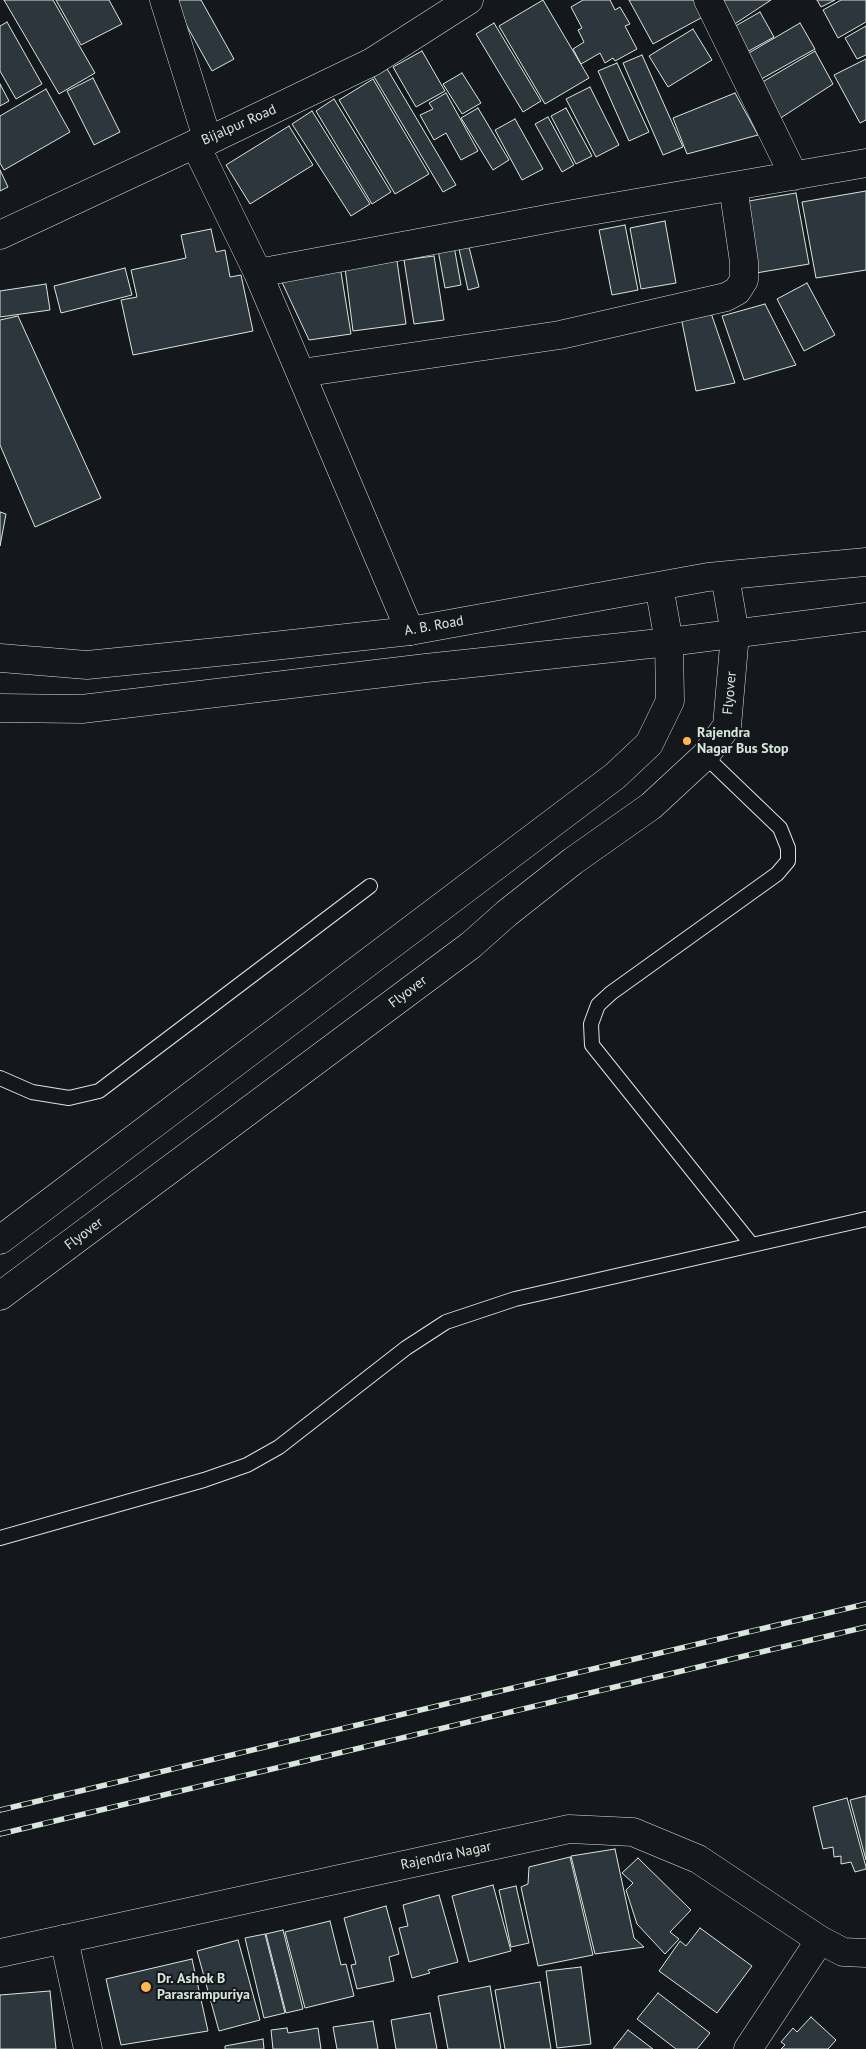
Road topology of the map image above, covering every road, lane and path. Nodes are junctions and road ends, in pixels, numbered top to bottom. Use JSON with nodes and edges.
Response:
{"nodes":[{"id":1,"x":164,"y":0,"type":"edge"},
{"id":2,"x":469,"y":0,"type":"edge"},
{"id":3,"x":708,"y":0,"type":"edge"},
{"id":4,"x":201,"y":143,"type":"junction"},
{"id":5,"x":866,"y":163,"type":"edge"},
{"id":6,"x":794,"y":176,"type":"junction"},
{"id":7,"x":733,"y":186,"type":"junction"},
{"id":8,"x":0,"y":235,"type":"edge"},
{"id":9,"x":258,"y":272,"type":"junction"},
{"id":10,"x":301,"y":373,"type":"junction"},
{"id":11,"x":866,"y":562,"type":"edge"},
{"id":12,"x":724,"y":576,"type":"junction"},
{"id":13,"x":659,"y":586,"type":"junction"},
{"id":14,"x":866,"y":617,"type":"edge"},
{"id":15,"x":410,"y":631,"type":"junction"},
{"id":16,"x":735,"y":634,"type":"junction"},
{"id":17,"x":669,"y":642,"type":"junction"},
{"id":18,"x":0,"y":658,"type":"edge"},
{"id":19,"x":0,"y":708,"type":"edge"},
{"id":20,"x":705,"y":756,"type":"junction"},
{"id":21,"x":370,"y":886,"type":"dead end"},
{"id":22,"x":0,"y":1078,"type":"edge"},
{"id":23,"x":866,"y":1219,"type":"edge"},
{"id":24,"x":0,"y":1240,"type":"edge"},
{"id":25,"x":752,"y":1245,"type":"junction"},
{"id":26,"x":0,"y":1296,"type":"edge"},
{"id":27,"x":0,"y":1538,"type":"edge"},
{"id":28,"x":64,"y":1939,"type":"junction"},
{"id":29,"x":820,"y":1940,"type":"junction"},
{"id":30,"x":0,"y":1953,"type":"edge"},
{"id":31,"x":866,"y":1953,"type":"edge"},
{"id":32,"x":88,"y":2049,"type":"edge"},
{"id":33,"x":748,"y":2049,"type":"edge"}],
"edges":[{"from":1,"to":4,"type":"main road"},
{"from":2,"to":4,"type":"main road","name":"Bijalpur Road"},
{"from":3,"to":6,"type":"main road"},
{"from":4,"to":8,"type":"main road","name":"Bijalpur Road"},
{"from":4,"to":9,"type":"main road"},
{"from":5,"to":6,"type":"main road"},
{"from":6,"to":7,"type":"main road"},
{"from":7,"to":9,"type":"main road"},
{"from":7,"to":10,"type":"main road"},
{"from":9,"to":10,"type":"main road"},
{"from":10,"to":15,"type":"main road"},
{"from":11,"to":12,"type":"main road","name":"A. B. Road"},
{"from":12,"to":13,"type":"main road","name":"A. B. Road"},
{"from":12,"to":16,"type":"main road","name":"Flyover"},
{"from":13,"to":15,"type":"main road","name":"A. B. Road"},
{"from":13,"to":17,"type":"main road"},
{"from":14,"to":16,"type":"main road"},
{"from":15,"to":18,"type":"main road","name":"A. B. Road"},
{"from":16,"to":17,"type":"main road"},
{"from":16,"to":20,"type":"main road","name":"Flyover"},
{"from":17,"to":19,"type":"main road"},
{"from":17,"to":24,"type":"main road"},
{"from":20,"to":25,"type":"lane"},
{"from":20,"to":26,"type":"main road","name":"Flyover"},
{"from":21,"to":22,"type":"lane"},
{"from":23,"to":25,"type":"lane"},
{"from":25,"to":27,"type":"lane"},
{"from":28,"to":29,"type":"main road","name":"Rajendra Nagar"},
{"from":28,"to":30,"type":"main road","name":"Rajendra Nagar"},
{"from":28,"to":32,"type":"main road"},
{"from":29,"to":31,"type":"main road","name":"Rajendra Nagar"},
{"from":29,"to":33,"type":"main road"}]}
